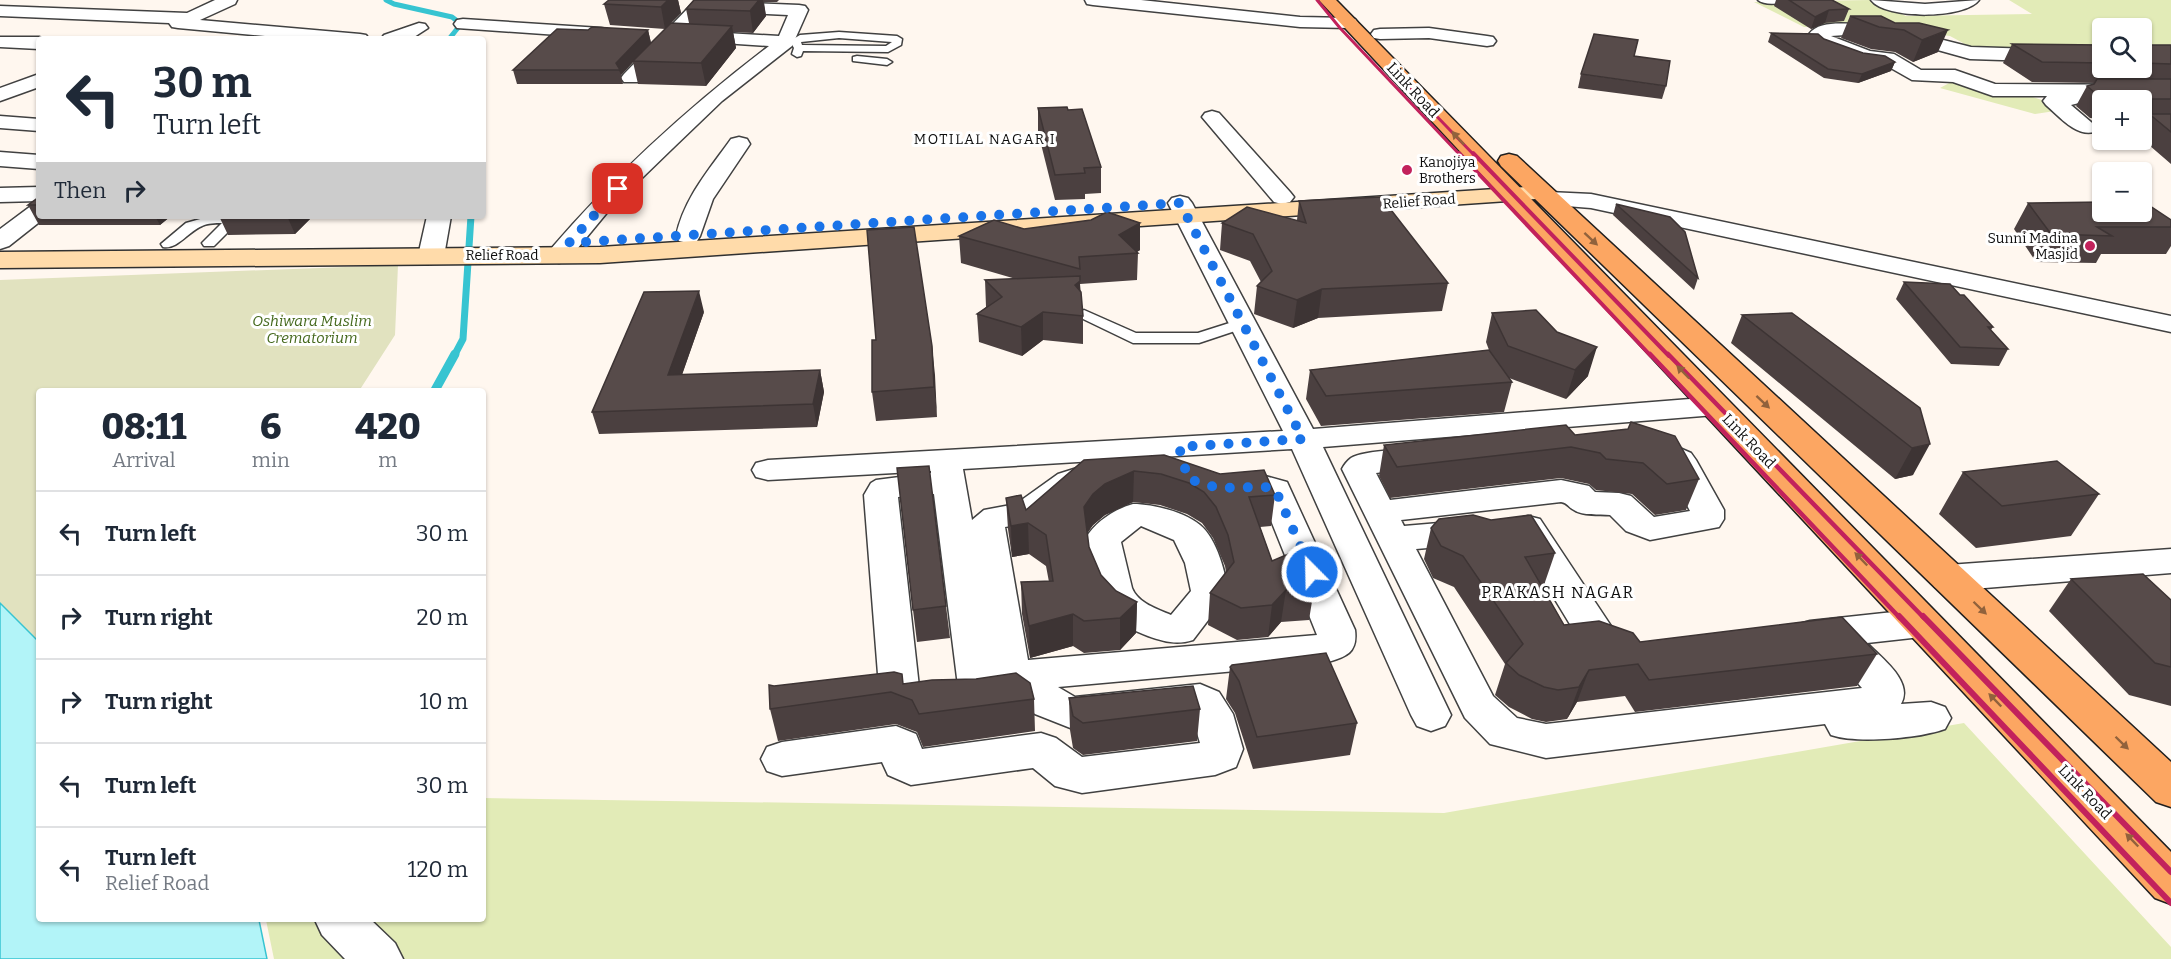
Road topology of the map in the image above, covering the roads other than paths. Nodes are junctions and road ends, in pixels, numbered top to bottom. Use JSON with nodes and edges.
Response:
{"nodes":[{"id":1,"x":229,"y":0,"type":"edge"},
{"id":2,"x":1093,"y":0,"type":"edge"},
{"id":3,"x":1327,"y":0,"type":"edge"},
{"id":4,"x":1345,"y":0,"type":"edge"},
{"id":5,"x":1763,"y":0,"type":"edge"},
{"id":6,"x":1780,"y":0,"type":"edge"},
{"id":7,"x":1879,"y":0,"type":"edge"},
{"id":8,"x":1971,"y":0,"type":"edge"},
{"id":9,"x":0,"y":11,"type":"edge"},
{"id":10,"x":183,"y":21,"type":"junction"},
{"id":11,"x":1349,"y":23,"type":"junction"},
{"id":12,"x":463,"y":24,"type":"dead end"},
{"id":13,"x":419,"y":28,"type":"dead end"},
{"id":14,"x":617,"y":34,"type":"edge"},
{"id":15,"x":1380,"y":34,"type":"junction"},
{"id":16,"x":151,"y":35,"type":"dead end"},
{"id":17,"x":650,"y":35,"type":"edge"},
{"id":18,"x":672,"y":35,"type":"junction"},
{"id":19,"x":330,"y":36,"type":"edge"},
{"id":20,"x":403,"y":36,"type":"edge"},
{"id":21,"x":1487,"y":41,"type":"dead end"},
{"id":22,"x":0,"y":42,"type":"edge"},
{"id":23,"x":36,"y":44,"type":"edge"},
{"id":24,"x":789,"y":49,"type":"junction"},
{"id":25,"x":2029,"y":56,"type":"junction"},
{"id":26,"x":2092,"y":57,"type":"edge"},
{"id":27,"x":887,"y":62,"type":"dead end"},
{"id":28,"x":631,"y":78,"type":"edge"},
{"id":29,"x":0,"y":80,"type":"edge"},
{"id":30,"x":34,"y":84,"type":"edge"},
{"id":31,"x":2171,"y":91,"type":"edge"},
{"id":32,"x":0,"y":95,"type":"edge"},
{"id":33,"x":2091,"y":95,"type":"junction"},
{"id":34,"x":2171,"y":99,"type":"edge"},
{"id":35,"x":1212,"y":117,"type":"dead end"},
{"id":36,"x":0,"y":122,"type":"edge"},
{"id":37,"x":36,"y":125,"type":"edge"},
{"id":38,"x":2092,"y":125,"type":"edge"},
{"id":39,"x":2092,"y":127,"type":"edge"},
{"id":40,"x":2059,"y":128,"type":"dead end"},
{"id":41,"x":1482,"y":134,"type":"dead end"},
{"id":42,"x":739,"y":144,"type":"dead end"},
{"id":43,"x":1499,"y":151,"type":"dead end"},
{"id":44,"x":0,"y":159,"type":"edge"},
{"id":45,"x":36,"y":162,"type":"edge"},
{"id":46,"x":1528,"y":192,"type":"junction"},
{"id":47,"x":36,"y":194,"type":"edge"},
{"id":48,"x":0,"y":195,"type":"edge"},
{"id":49,"x":1282,"y":197,"type":"junction"},
{"id":50,"x":1182,"y":209,"type":"junction"},
{"id":51,"x":36,"y":213,"type":"edge"},
{"id":52,"x":439,"y":219,"type":"edge"},
{"id":53,"x":688,"y":236,"type":"junction"},
{"id":54,"x":0,"y":241,"type":"edge"},
{"id":55,"x":209,"y":243,"type":"junction"},
{"id":56,"x":168,"y":244,"type":"junction"},
{"id":57,"x":0,"y":247,"type":"edge"},
{"id":58,"x":564,"y":249,"type":"junction"},
{"id":59,"x":440,"y":250,"type":"junction"},
{"id":60,"x":117,"y":252,"type":"junction"},
{"id":61,"x":0,"y":260,"type":"edge"},
{"id":62,"x":1084,"y":314,"type":"edge"},
{"id":63,"x":1242,"y":324,"type":"junction"},
{"id":64,"x":2171,"y":324,"type":"edge"},
{"id":65,"x":1715,"y":406,"type":"junction"},
{"id":66,"x":1303,"y":439,"type":"junction"},
{"id":67,"x":1039,"y":455,"type":"junction"},
{"id":68,"x":1183,"y":463,"type":"junction"},
{"id":69,"x":768,"y":470,"type":"dead end"},
{"id":70,"x":947,"y":471,"type":"junction"},
{"id":71,"x":1044,"y":500,"type":"junction"},
{"id":72,"x":1520,"y":512,"type":"junction"},
{"id":73,"x":1386,"y":526,"type":"junction"},
{"id":74,"x":2171,"y":561,"type":"edge"},
{"id":75,"x":1948,"y":578,"type":"junction"},
{"id":76,"x":1922,"y":623,"type":"junction"},
{"id":77,"x":1834,"y":632,"type":"junction"},
{"id":78,"x":1777,"y":638,"type":"edge"},
{"id":79,"x":1652,"y":650,"type":"edge"},
{"id":80,"x":979,"y":694,"type":"junction"},
{"id":81,"x":1049,"y":702,"type":"junction"},
{"id":82,"x":1431,"y":715,"type":"dead end"},
{"id":83,"x":1931,"y":718,"type":"dead end"},
{"id":84,"x":1778,"y":729,"type":"dead end"},
{"id":85,"x":782,"y":759,"type":"dead end"},
{"id":86,"x":1061,"y":768,"type":"junction"},
{"id":87,"x":2171,"y":789,"type":"edge"},
{"id":88,"x":2171,"y":883,"type":"edge"},
{"id":89,"x":341,"y":922,"type":"edge"},
{"id":90,"x":378,"y":959,"type":"edge"}],
"edges":[{"from":1,"to":10,"type":"street"},
{"from":2,"to":11,"type":"street"},
{"from":3,"to":11,"type":"main road","name":"Link Road"},
{"from":4,"to":15,"type":"main road","name":"Link Road"},
{"from":5,"to":6,"type":"lane"},
{"from":7,"to":8,"type":"street"},
{"from":9,"to":10,"type":"street"},
{"from":10,"to":16,"type":"street"},
{"from":10,"to":19,"type":"street"},
{"from":46,"to":11,"type":"main road","name":"Link Road","one_way":true},
{"from":12,"to":14,"type":"street"},
{"from":13,"to":20,"type":"street"},
{"from":15,"to":21,"type":"street"},
{"from":15,"to":41,"type":"main road","name":"Link Road"},
{"from":17,"to":18,"type":"street"},
{"from":18,"to":24,"type":"street"},
{"from":18,"to":24,"type":"street"},
{"from":18,"to":28,"type":"street"},
{"from":22,"to":23,"type":"street"},
{"from":24,"to":24,"type":"lane"},
{"from":24,"to":27,"type":"lane"},
{"from":24,"to":58,"type":"street"},
{"from":25,"to":26,"type":"street"},
{"from":25,"to":33,"type":"street"},
{"from":25,"to":33,"type":"street"},
{"from":29,"to":30,"type":"street"},
{"from":30,"to":32,"type":"street"},
{"from":31,"to":33,"type":"street"},
{"from":33,"to":34,"type":"street"},
{"from":33,"to":38,"type":"street"},
{"from":35,"to":49,"type":"street"},
{"from":36,"to":37,"type":"street"},
{"from":39,"to":40,"type":"street"},
{"from":42,"to":53,"type":"street"},
{"from":43,"to":46,"type":"main road","name":"Link Road"},
{"from":44,"to":45,"type":"street"},
{"from":46,"to":49,"type":"street","name":"Relief Road"},
{"from":46,"to":50,"type":"street","name":"Relief Road"},
{"from":46,"to":64,"type":"street"},
{"from":65,"to":46,"type":"main road","name":"Link Road","one_way":true},
{"from":46,"to":75,"type":"main road","name":"Link Road","one_way":true},
{"from":47,"to":48,"type":"street"},
{"from":49,"to":50,"type":"street","name":"Relief Road"},
{"from":50,"to":53,"type":"street","name":"Relief Road"},
{"from":50,"to":58,"type":"street","name":"Relief Road"},
{"from":50,"to":63,"type":"street"},
{"from":51,"to":54,"type":"street"},
{"from":52,"to":59,"type":"street"},
{"from":53,"to":58,"type":"street","name":"Relief Road"},
{"from":55,"to":56,"type":"street","name":"Relief Road"},
{"from":55,"to":56,"type":"lane"},
{"from":55,"to":59,"type":"street","name":"Relief Road"},
{"from":56,"to":60,"type":"street","name":"Relief Road"},
{"from":57,"to":60,"type":"street","name":"Relief Road"},
{"from":58,"to":59,"type":"street","name":"Relief Road"},
{"from":59,"to":60,"type":"street","name":"Relief Road"},
{"from":60,"to":61,"type":"street","name":"Relief Road"},
{"from":62,"to":63,"type":"lane"},
{"from":63,"to":66,"type":"street"},
{"from":65,"to":66,"type":"street"},
{"from":76,"to":65,"type":"main road","name":"Link Road","one_way":true},
{"from":66,"to":68,"type":"street"},
{"from":66,"to":82,"type":"street"},
{"from":67,"to":68,"type":"street"},
{"from":67,"to":70,"type":"street"},
{"from":67,"to":71,"type":"street"},
{"from":68,"to":71,"type":"street"},
{"from":68,"to":71,"type":"street"},
{"from":69,"to":70,"type":"street"},
{"from":70,"to":80,"type":"street"},
{"from":70,"to":80,"type":"street"},
{"from":72,"to":73,"type":"street"},
{"from":72,"to":73,"type":"street"},
{"from":72,"to":79,"type":"street"},
{"from":73,"to":77,"type":"street"},
{"from":74,"to":75,"type":"street"},
{"from":75,"to":87,"type":"main road","name":"Link Road","one_way":true},
{"from":76,"to":77,"type":"street"},
{"from":88,"to":76,"type":"main road","name":"Link Road","one_way":true},
{"from":77,"to":78,"type":"street"},
{"from":80,"to":81,"type":"street"},
{"from":81,"to":86,"type":"street"},
{"from":81,"to":86,"type":"street"},
{"from":83,"to":84,"type":"street"},
{"from":85,"to":86,"type":"street"},
{"from":89,"to":90,"type":"street"}]}
